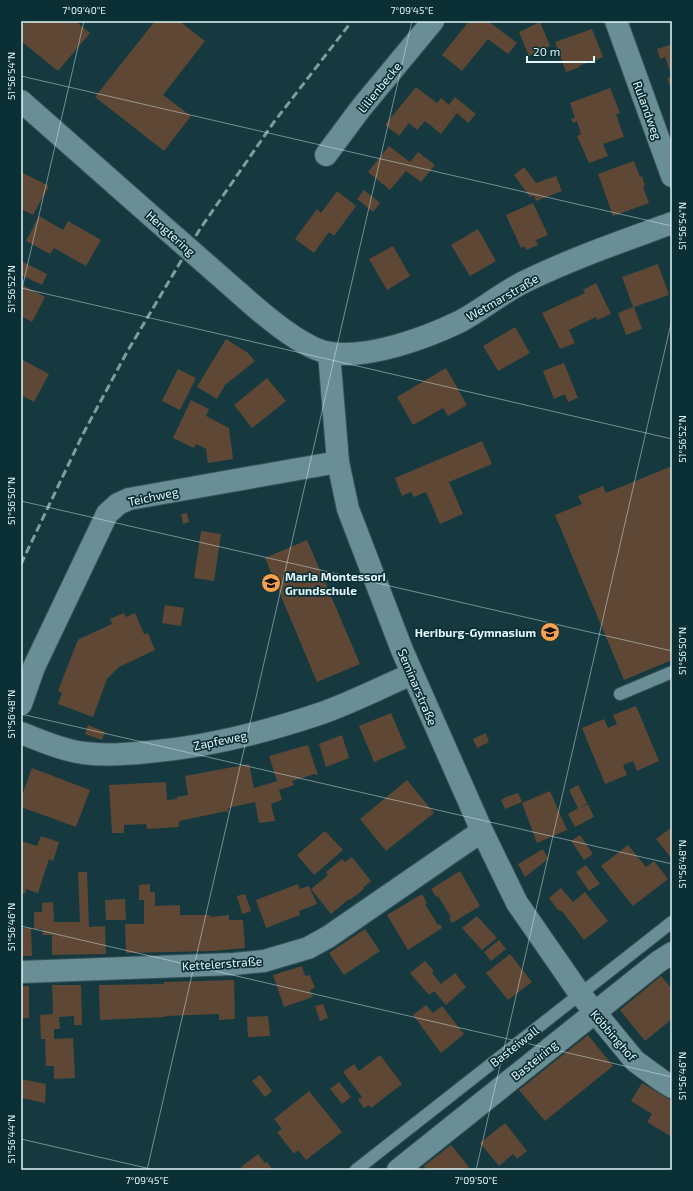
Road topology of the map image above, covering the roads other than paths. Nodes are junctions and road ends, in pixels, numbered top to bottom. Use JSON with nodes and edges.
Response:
{"nodes":[{"id":1,"x":433,"y":21,"type":"edge"},
{"id":2,"x":616,"y":21,"type":"edge"},
{"id":3,"x":21,"y":101,"type":"edge"},
{"id":4,"x":326,"y":154,"type":"dead end"},
{"id":5,"x":672,"y":176,"type":"edge"},
{"id":6,"x":672,"y":223,"type":"edge"},
{"id":7,"x":329,"y":353,"type":"junction"},
{"id":8,"x":338,"y":462,"type":"junction"},
{"id":9,"x":672,"y":672,"type":"edge"},
{"id":10,"x":412,"y":674,"type":"junction"},
{"id":11,"x":620,"y":694,"type":"dead end"},
{"id":12,"x":21,"y":704,"type":"edge"},
{"id":13,"x":21,"y":733,"type":"edge"},
{"id":14,"x":482,"y":832,"type":"junction"},
{"id":15,"x":672,"y":922,"type":"edge"},
{"id":16,"x":672,"y":952,"type":"edge"},
{"id":17,"x":21,"y":972,"type":"edge"},
{"id":18,"x":574,"y":986,"type":"junction"},
{"id":19,"x":594,"y":1012,"type":"junction"},
{"id":20,"x":672,"y":1087,"type":"edge"},
{"id":21,"x":356,"y":1170,"type":"edge"},
{"id":22,"x":398,"y":1170,"type":"edge"}],
"edges":[{"from":1,"to":4,"type":"street","name":"Lilienbecke"},
{"from":2,"to":5,"type":"street","name":"Rulandweg"},
{"from":3,"to":7,"type":"street","name":"Hengtering","bridge":true},
{"from":6,"to":7,"type":"street","name":"Wetmarstraße"},
{"from":7,"to":8,"type":"street","name":"Seminarstraße"},
{"from":8,"to":10,"type":"street","name":"Seminarstraße"},
{"from":8,"to":12,"type":"street","name":"Teichweg"},
{"from":9,"to":11,"type":"lane"},
{"from":10,"to":13,"type":"street","name":"Zapfeweg"},
{"from":10,"to":14,"type":"street","name":"Seminarstraße"},
{"from":14,"to":17,"type":"street","name":"Kettelerstraße"},
{"from":14,"to":18,"type":"street","name":"Seminarstraße"},
{"from":15,"to":18,"type":"lane","name":"Basteiwall"},
{"from":16,"to":19,"type":"street","name":"Basteiring"},
{"from":18,"to":19,"type":"street","name":"Köbbinghof"},
{"from":18,"to":21,"type":"lane","name":"Basteiwall"},
{"from":19,"to":20,"type":"street","name":"Köbbinghof"},
{"from":19,"to":22,"type":"street","name":"Basteiring"}]}
